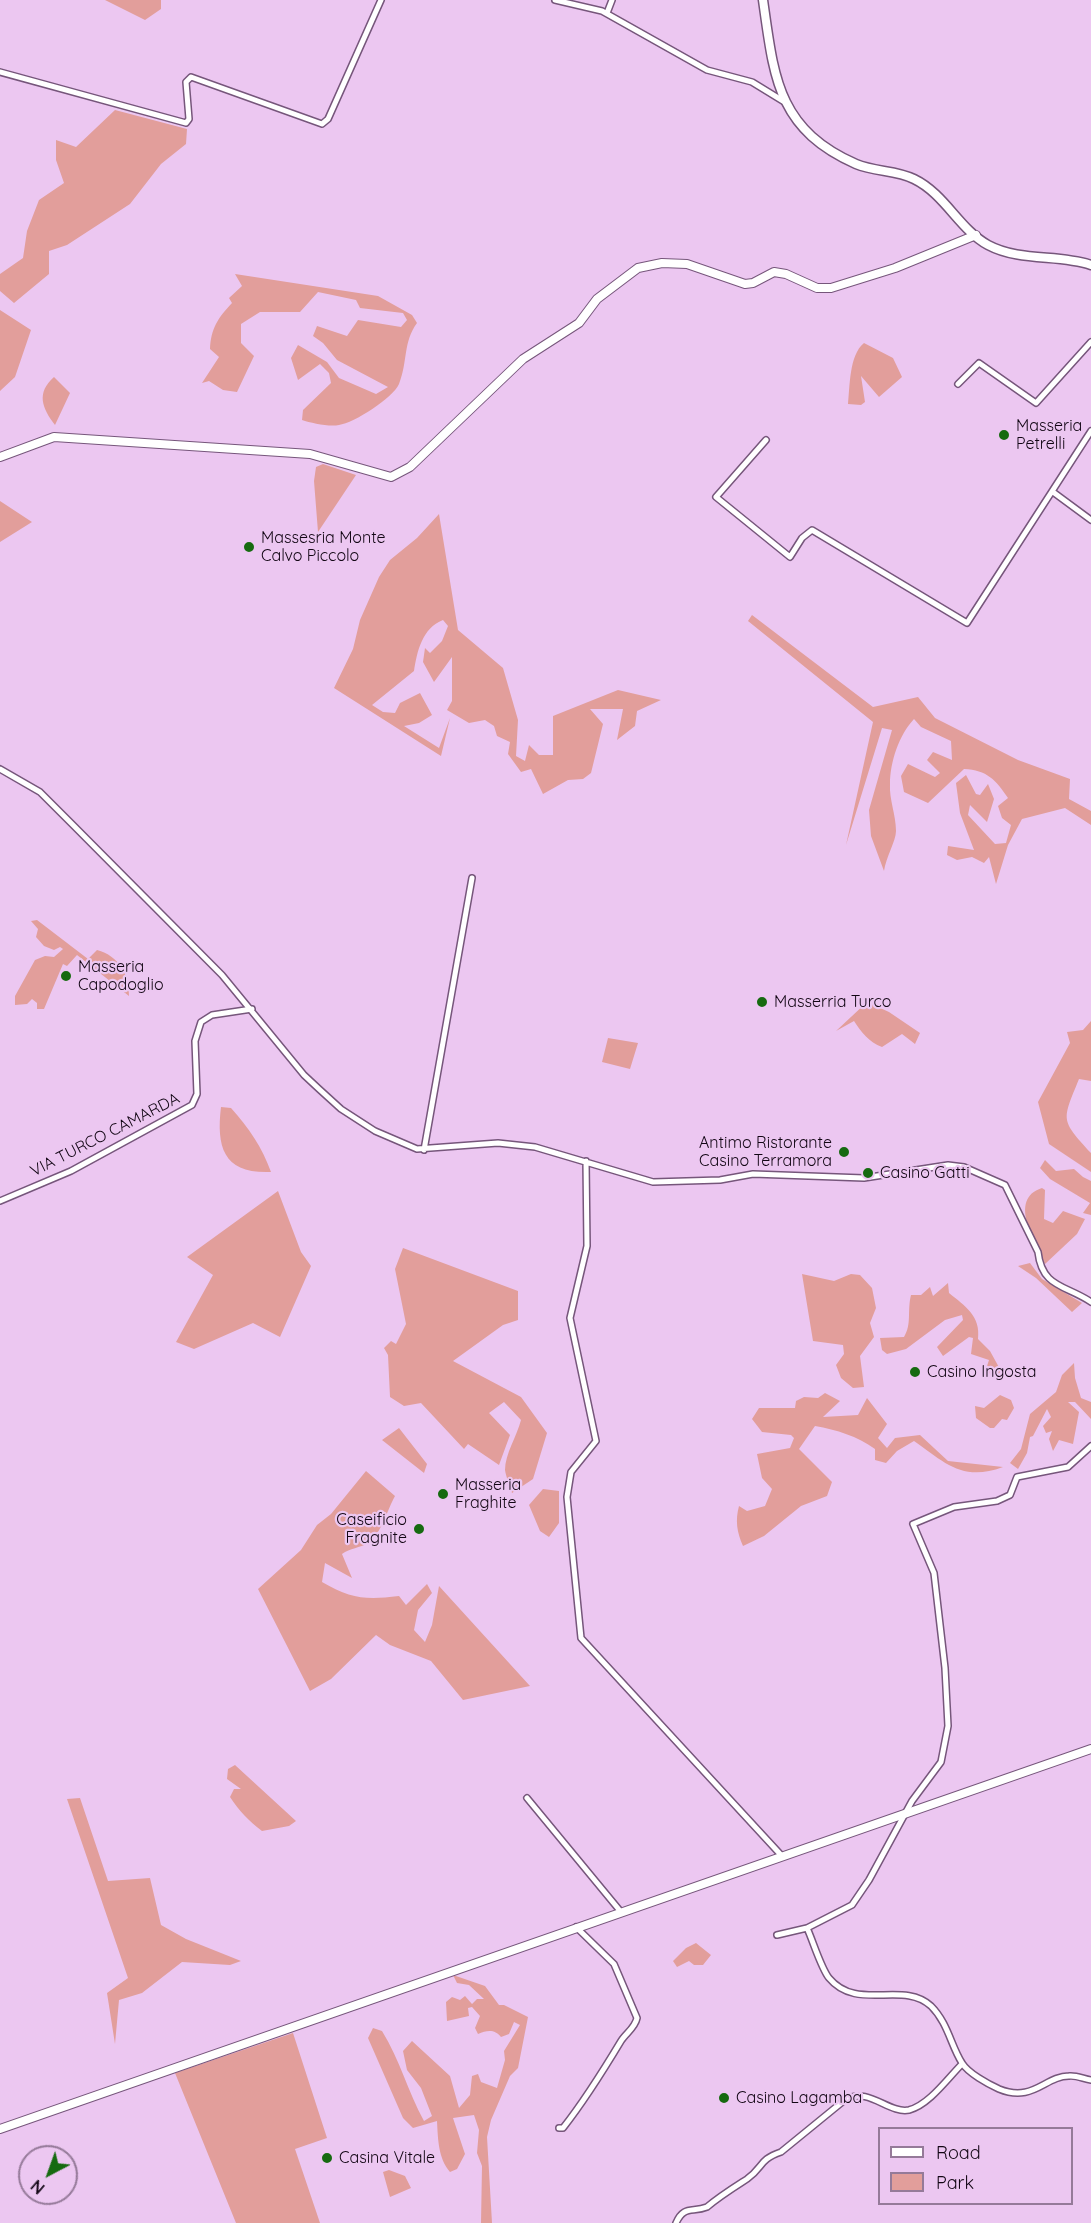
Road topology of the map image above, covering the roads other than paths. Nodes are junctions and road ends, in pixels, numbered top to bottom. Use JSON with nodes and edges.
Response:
{"nodes":[{"id":1,"x":381,"y":0,"type":"edge"},
{"id":2,"x":555,"y":0,"type":"edge"},
{"id":3,"x":612,"y":0,"type":"edge"},
{"id":4,"x":763,"y":0,"type":"edge"},
{"id":5,"x":607,"y":13,"type":"junction"},
{"id":6,"x":0,"y":72,"type":"edge"},
{"id":7,"x":783,"y":100,"type":"junction"},
{"id":8,"x":975,"y":235,"type":"junction"},
{"id":9,"x":1091,"y":265,"type":"edge"},
{"id":10,"x":1091,"y":342,"type":"edge"},
{"id":11,"x":958,"y":384,"type":"dead end"},
{"id":12,"x":1091,"y":430,"type":"edge"},
{"id":13,"x":766,"y":440,"type":"dead end"},
{"id":14,"x":0,"y":457,"type":"edge"},
{"id":15,"x":1053,"y":492,"type":"junction"},
{"id":16,"x":1091,"y":520,"type":"edge"},
{"id":17,"x":0,"y":769,"type":"edge"},
{"id":18,"x":472,"y":878,"type":"dead end"},
{"id":19,"x":252,"y":1009,"type":"junction"},
{"id":20,"x":424,"y":1150,"type":"junction"},
{"id":21,"x":586,"y":1161,"type":"junction"},
{"id":22,"x":0,"y":1201,"type":"edge"},
{"id":23,"x":1091,"y":1302,"type":"edge"},
{"id":24,"x":1091,"y":1446,"type":"edge"},
{"id":25,"x":1091,"y":1749,"type":"edge"},
{"id":26,"x":526,"y":1798,"type":"dead end"},
{"id":27,"x":907,"y":1812,"type":"junction"},
{"id":28,"x":781,"y":1856,"type":"junction"},
{"id":29,"x":621,"y":1912,"type":"junction"},
{"id":30,"x":576,"y":1927,"type":"junction"},
{"id":31,"x":807,"y":1928,"type":"junction"},
{"id":32,"x":777,"y":1935,"type":"dead end"},
{"id":33,"x":962,"y":2064,"type":"junction"},
{"id":34,"x":1091,"y":2080,"type":"edge"},
{"id":35,"x":559,"y":2128,"type":"dead end"},
{"id":36,"x":0,"y":2129,"type":"edge"},
{"id":37,"x":676,"y":2223,"type":"edge"}],
"edges":[{"from":1,"to":6,"type":"street"},
{"from":2,"to":5,"type":"street"},
{"from":3,"to":5,"type":"street"},
{"from":4,"to":7,"type":"main road"},
{"from":5,"to":7,"type":"street"},
{"from":7,"to":8,"type":"main road"},
{"from":8,"to":9,"type":"main road"},
{"from":8,"to":14,"type":"main road"},
{"from":10,"to":11,"type":"street"},
{"from":12,"to":15,"type":"street"},
{"from":13,"to":15,"type":"street"},
{"from":15,"to":16,"type":"street"},
{"from":17,"to":19,"type":"street"},
{"from":18,"to":20,"type":"street"},
{"from":19,"to":20,"type":"street"},
{"from":19,"to":22,"type":"street","name":"VIA TURCO CAMARDA"},
{"from":20,"to":21,"type":"street"},
{"from":21,"to":23,"type":"street"},
{"from":21,"to":28,"type":"street"},
{"from":24,"to":27,"type":"street"},
{"from":25,"to":27,"type":"main road"},
{"from":26,"to":29,"type":"street"},
{"from":27,"to":28,"type":"main road"},
{"from":27,"to":31,"type":"street"},
{"from":28,"to":29,"type":"main road"},
{"from":29,"to":30,"type":"main road"},
{"from":30,"to":35,"type":"street"},
{"from":30,"to":36,"type":"main road"},
{"from":31,"to":32,"type":"street"},
{"from":31,"to":33,"type":"street"},
{"from":33,"to":34,"type":"street"},
{"from":33,"to":37,"type":"street"}]}
